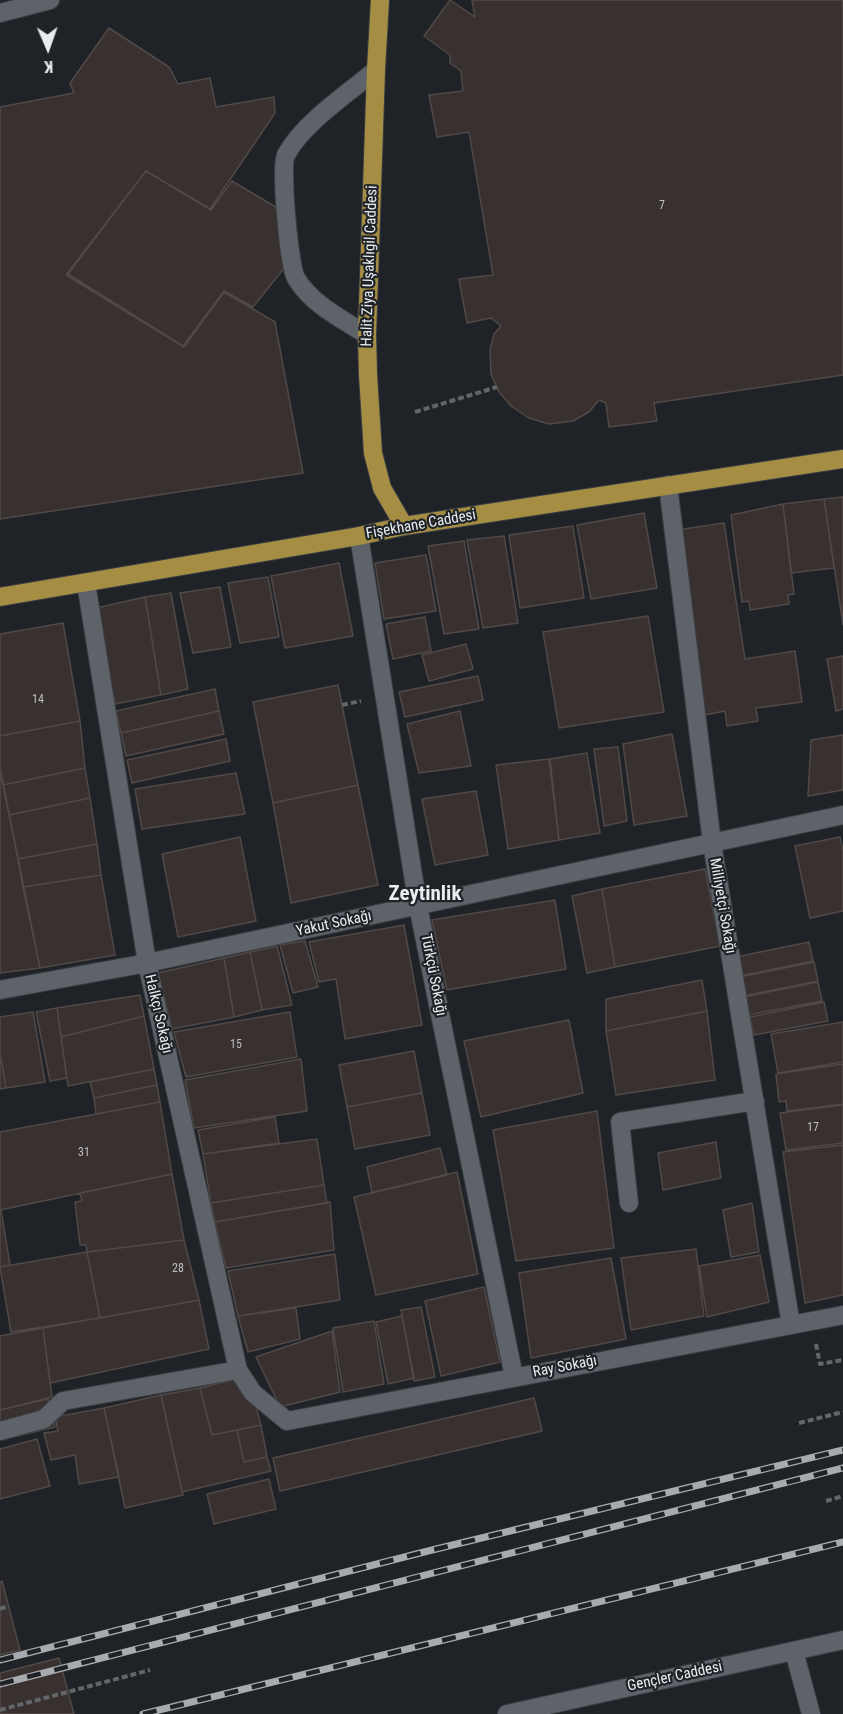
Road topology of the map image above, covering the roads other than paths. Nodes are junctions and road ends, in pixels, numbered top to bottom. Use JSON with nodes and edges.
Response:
{"nodes":[{"id":1,"x":50,"y":0,"type":"edge"},
{"id":2,"x":380,"y":0,"type":"edge"},
{"id":3,"x":0,"y":13,"type":"edge"},
{"id":4,"x":376,"y":70,"type":"junction"},
{"id":5,"x":367,"y":335,"type":"junction"},
{"id":6,"x":843,"y":459,"type":"edge"},
{"id":7,"x":668,"y":485,"type":"junction"},
{"id":8,"x":404,"y":525,"type":"junction"},
{"id":9,"x":359,"y":536,"type":"junction"},
{"id":10,"x":86,"y":583,"type":"junction"},
{"id":11,"x":0,"y":597,"type":"edge"},
{"id":12,"x":843,"y":815,"type":"edge"},
{"id":13,"x":712,"y":843,"type":"junction"},
{"id":14,"x":418,"y":906,"type":"junction"},
{"id":15,"x":147,"y":963,"type":"junction"},
{"id":16,"x":0,"y":990,"type":"edge"},
{"id":17,"x":755,"y":1101,"type":"junction"},
{"id":18,"x":629,"y":1203,"type":"dead end"},
{"id":19,"x":843,"y":1315,"type":"edge"},
{"id":20,"x":791,"y":1325,"type":"junction"},
{"id":21,"x":238,"y":1370,"type":"junction"},
{"id":22,"x":514,"y":1377,"type":"junction"},
{"id":23,"x":287,"y":1421,"type":"joint"},
{"id":24,"x":0,"y":1431,"type":"edge"},
{"id":25,"x":843,"y":1640,"type":"edge"},
{"id":26,"x":794,"y":1651,"type":"junction"},
{"id":27,"x":507,"y":1714,"type":"edge"},
{"id":28,"x":811,"y":1714,"type":"edge"}],
"edges":[{"from":1,"to":3,"type":"street"},
{"from":2,"to":4,"type":"main road","name":"Halit Ziya Uşaklıgil Caddesi"},
{"from":4,"to":5,"type":"main road","name":"Halit Ziya Uşaklıgil Caddesi"},
{"from":4,"to":5,"type":"street"},
{"from":5,"to":8,"type":"main road","name":"Halit Ziya Uşaklıgil Caddesi"},
{"from":6,"to":7,"type":"main road","name":"Fişekhane Caddesi"},
{"from":7,"to":8,"type":"main road","name":"Fişekhane Caddesi"},
{"from":7,"to":13,"type":"street","name":"Milliyetçi Sokağı"},
{"from":8,"to":9,"type":"main road","name":"Fişekhane Caddesi"},
{"from":9,"to":10,"type":"main road","name":"Fişekhane Caddesi"},
{"from":9,"to":14,"type":"street","name":"Türkçü Sokağı"},
{"from":10,"to":11,"type":"main road","name":"Fişekhane Caddesi"},
{"from":10,"to":15,"type":"street","name":"Halkçı Sokağı"},
{"from":12,"to":13,"type":"street","name":"Yakut Sokağı"},
{"from":13,"to":14,"type":"street","name":"Yakut Sokağı"},
{"from":13,"to":17,"type":"street","name":"Milliyetçi Sokağı"},
{"from":14,"to":15,"type":"street","name":"Yakut Sokağı"},
{"from":14,"to":22,"type":"street","name":"Türkçü Sokağı"},
{"from":15,"to":16,"type":"street","name":"Yakut Sokağı"},
{"from":15,"to":21,"type":"street","name":"Halkçı Sokağı"},
{"from":17,"to":18,"type":"street"},
{"from":17,"to":20,"type":"street","name":"Milliyetçi Sokağı"},
{"from":19,"to":20,"type":"street","name":"Ray Sokağı"},
{"from":20,"to":22,"type":"street","name":"Ray Sokağı"},
{"from":21,"to":23,"type":"street","name":"Halkçı Sokağı"},
{"from":21,"to":24,"type":"street"},
{"from":22,"to":23,"type":"street","name":"Ray Sokağı"},
{"from":25,"to":26,"type":"street","name":"Gençler Caddesi"},
{"from":26,"to":27,"type":"street","name":"Gençler Caddesi"},
{"from":26,"to":28,"type":"street"}]}
